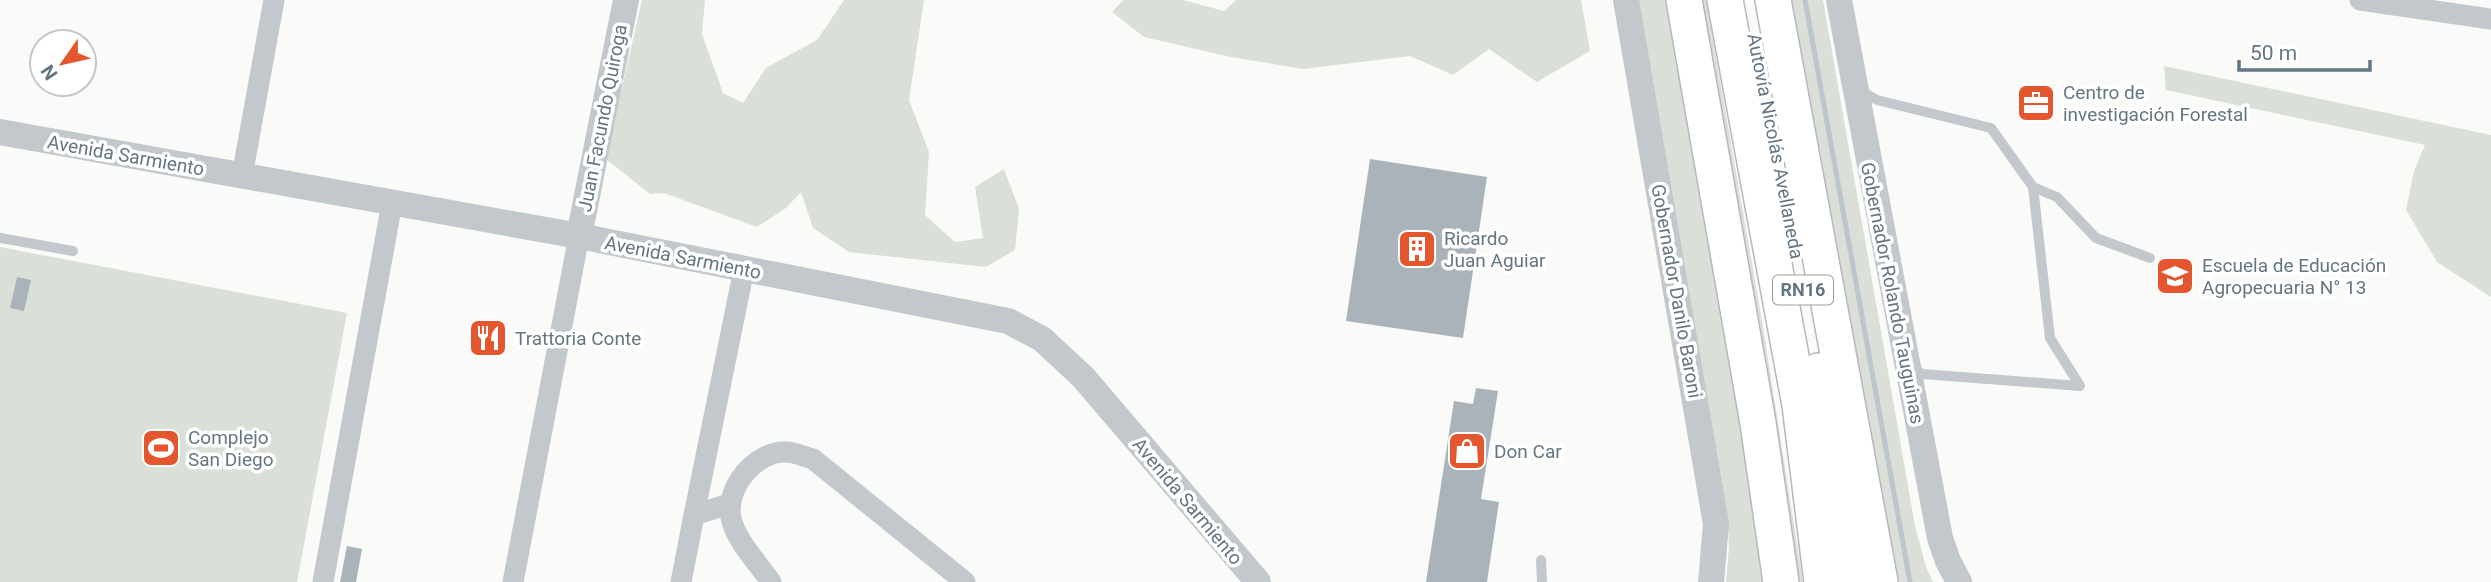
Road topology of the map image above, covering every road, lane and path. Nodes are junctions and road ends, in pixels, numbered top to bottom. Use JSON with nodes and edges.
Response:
{"nodes":[{"id":1,"x":274,"y":0,"type":"edge"},
{"id":2,"x":626,"y":0,"type":"edge"},
{"id":3,"x":1626,"y":0,"type":"edge"},
{"id":4,"x":1684,"y":0,"type":"edge"},
{"id":5,"x":1725,"y":0,"type":"edge"},
{"id":6,"x":1749,"y":0,"type":"edge"},
{"id":7,"x":1773,"y":0,"type":"edge"},
{"id":8,"x":1839,"y":0,"type":"edge"},
{"id":9,"x":2360,"y":0,"type":"edge"},
{"id":10,"x":2491,"y":19,"type":"edge"},
{"id":11,"x":1855,"y":88,"type":"junction"},
{"id":12,"x":0,"y":132,"type":"edge"},
{"id":13,"x":242,"y":176,"type":"junction"},
{"id":14,"x":2033,"y":187,"type":"junction"},
{"id":15,"x":391,"y":203,"type":"junction"},
{"id":16,"x":579,"y":236,"type":"junction"},
{"id":17,"x":0,"y":238,"type":"edge"},
{"id":18,"x":73,"y":251,"type":"dead end"},
{"id":19,"x":2150,"y":258,"type":"dead end"},
{"id":20,"x":744,"y":269,"type":"junction"},
{"id":21,"x":1906,"y":362,"type":"junction"},
{"id":22,"x":729,"y":504,"type":"junction"},
{"id":23,"x":694,"y":515,"type":"junction"},
{"id":24,"x":1541,"y":559,"type":"dead end"},
{"id":25,"x":323,"y":582,"type":"edge"},
{"id":26,"x":513,"y":582,"type":"edge"},
{"id":27,"x":681,"y":582,"type":"edge"},
{"id":28,"x":771,"y":582,"type":"edge"},
{"id":29,"x":965,"y":582,"type":"edge"},
{"id":30,"x":1258,"y":582,"type":"edge"},
{"id":31,"x":1542,"y":582,"type":"edge"},
{"id":32,"x":1711,"y":582,"type":"edge"},
{"id":33,"x":1781,"y":582,"type":"edge"},
{"id":34,"x":1822,"y":582,"type":"edge"},
{"id":35,"x":1848,"y":582,"type":"edge"},
{"id":36,"x":1880,"y":582,"type":"edge"},
{"id":37,"x":1959,"y":582,"type":"edge"}],
"edges":[{"from":1,"to":13,"type":"street"},
{"from":2,"to":16,"type":"street","name":"Juan Facundo Quiroga"},
{"from":3,"to":32,"type":"street","name":"Gobernador Danilo Baroni"},
{"from":4,"to":33,"type":"highway"},
{"from":5,"to":34,"type":"highway","name":"Autovía Nicolás Avellaneda","number":"RN16"},
{"from":6,"to":35,"type":"highway","name":"Autovía Nicolás Avellaneda","number":"RN16"},
{"from":7,"to":36,"type":"highway"},
{"from":8,"to":11,"type":"street","name":"Gobernador Rolando Tauguinas"},
{"from":9,"to":10,"type":"street"},
{"from":11,"to":14,"type":"lane"},
{"from":11,"to":21,"type":"street","name":"Gobernador Rolando Tauguinas"},
{"from":12,"to":13,"type":"street","name":"Avenida Sarmiento"},
{"from":13,"to":15,"type":"street","name":"Avenida Sarmiento"},
{"from":14,"to":19,"type":"lane"},
{"from":14,"to":21,"type":"lane"},
{"from":15,"to":16,"type":"street","name":"Avenida Sarmiento"},
{"from":15,"to":25,"type":"street"},
{"from":16,"to":20,"type":"street","name":"Avenida Sarmiento"},
{"from":16,"to":26,"type":"street"},
{"from":17,"to":18,"type":"lane"},
{"from":20,"to":23,"type":"street"},
{"from":20,"to":30,"type":"street","name":"Avenida Sarmiento"},
{"from":21,"to":37,"type":"street","name":"Gobernador Rolando Tauguinas"},
{"from":22,"to":23,"type":"street"},
{"from":22,"to":28,"type":"street"},
{"from":22,"to":29,"type":"street"},
{"from":23,"to":27,"type":"street"},
{"from":24,"to":31,"type":"lane"}]}
